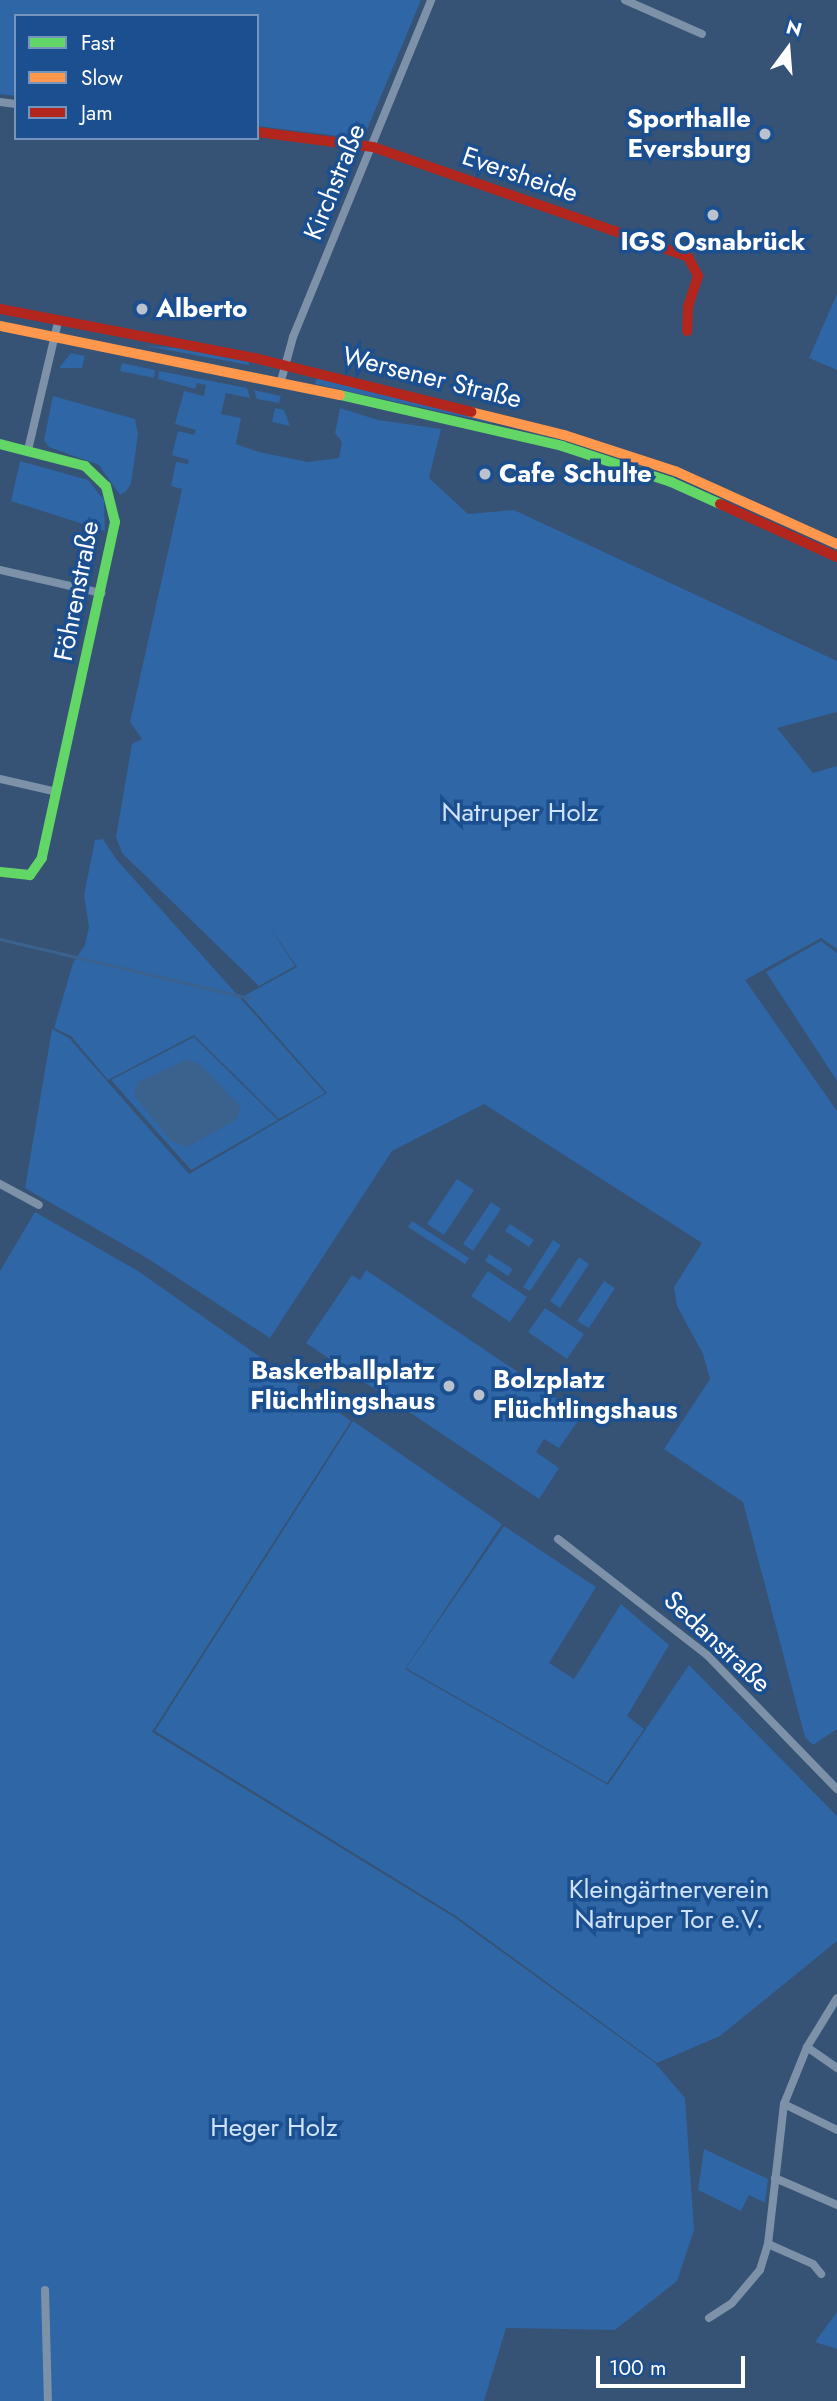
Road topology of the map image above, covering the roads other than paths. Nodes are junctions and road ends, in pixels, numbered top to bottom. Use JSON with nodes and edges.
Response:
{"nodes":[{"id":1,"x":431,"y":0,"type":"edge"},
{"id":2,"x":625,"y":0,"type":"edge"},
{"id":3,"x":702,"y":34,"type":"dead end"},
{"id":4,"x":259,"y":132,"type":"edge"},
{"id":5,"x":373,"y":147,"type":"junction"},
{"id":6,"x":0,"y":309,"type":"edge"},
{"id":7,"x":58,"y":322,"type":"junction"},
{"id":8,"x":0,"y":326,"type":"edge"},
{"id":9,"x":687,"y":331,"type":"dead end"},
{"id":10,"x":55,"y":337,"type":"junction"},
{"id":11,"x":285,"y":365,"type":"junction"},
{"id":12,"x":281,"y":381,"type":"junction"},
{"id":13,"x":0,"y":444,"type":"edge"},
{"id":14,"x":27,"y":450,"type":"junction"},
{"id":15,"x":837,"y":544,"type":"edge"},
{"id":16,"x":837,"y":557,"type":"edge"},
{"id":17,"x":0,"y":570,"type":"edge"},
{"id":18,"x":101,"y":593,"type":"junction"},
{"id":19,"x":0,"y":779,"type":"edge"},
{"id":20,"x":57,"y":792,"type":"junction"},
{"id":21,"x":0,"y":872,"type":"edge"},
{"id":22,"x":0,"y":1184,"type":"edge"},
{"id":23,"x":38,"y":1205,"type":"dead end"},
{"id":24,"x":558,"y":1539,"type":"dead end"},
{"id":25,"x":837,"y":1788,"type":"edge"},
{"id":26,"x":837,"y":1998,"type":"edge"},
{"id":27,"x":807,"y":2047,"type":"junction"},
{"id":28,"x":837,"y":2068,"type":"edge"},
{"id":29,"x":784,"y":2104,"type":"junction"},
{"id":30,"x":837,"y":2130,"type":"edge"},
{"id":31,"x":775,"y":2178,"type":"junction"},
{"id":32,"x":837,"y":2204,"type":"edge"},
{"id":33,"x":768,"y":2244,"type":"junction"},
{"id":34,"x":821,"y":2274,"type":"dead end"},
{"id":35,"x":45,"y":2290,"type":"dead end"},
{"id":36,"x":709,"y":2318,"type":"dead end"},
{"id":37,"x":48,"y":2401,"type":"edge"}],
"edges":[{"from":1,"to":5,"type":"street","name":"Kirchstraße"},
{"from":2,"to":3,"type":"street"},
{"from":4,"to":5,"type":"main road","name":"Eversheide"},
{"from":5,"to":9,"type":"main road","name":"Eversheide"},
{"from":5,"to":11,"type":"street","name":"Kirchstraße"},
{"from":6,"to":7,"type":"main road","name":"Wersener Straße"},
{"from":7,"to":10,"type":"street"},
{"from":7,"to":11,"type":"main road","name":"Wersener Straße"},
{"from":8,"to":10,"type":"main road","name":"Wersener Straße"},
{"from":10,"to":12,"type":"main road","name":"Wersener Straße"},
{"from":10,"to":14,"type":"street"},
{"from":11,"to":12,"type":"street","name":"Kirchstraße"},
{"from":11,"to":15,"type":"main road","name":"Wersener Straße"},
{"from":12,"to":16,"type":"main road","name":"Wersener Straße"},
{"from":13,"to":14,"type":"main road","name":"Föhrenstraße"},
{"from":14,"to":18,"type":"main road","name":"Föhrenstraße"},
{"from":17,"to":18,"type":"street"},
{"from":18,"to":20,"type":"main road","name":"Föhrenstraße"},
{"from":19,"to":20,"type":"street"},
{"from":20,"to":21,"type":"main road","name":"Föhrenstraße"},
{"from":22,"to":23,"type":"street"},
{"from":24,"to":25,"type":"street","name":"Sedanstraße"},
{"from":26,"to":27,"type":"street"},
{"from":27,"to":28,"type":"street"},
{"from":27,"to":29,"type":"street"},
{"from":29,"to":30,"type":"street"},
{"from":29,"to":31,"type":"street"},
{"from":31,"to":32,"type":"street"},
{"from":31,"to":33,"type":"street"},
{"from":33,"to":34,"type":"street"},
{"from":33,"to":36,"type":"street"},
{"from":35,"to":37,"type":"street"}]}
